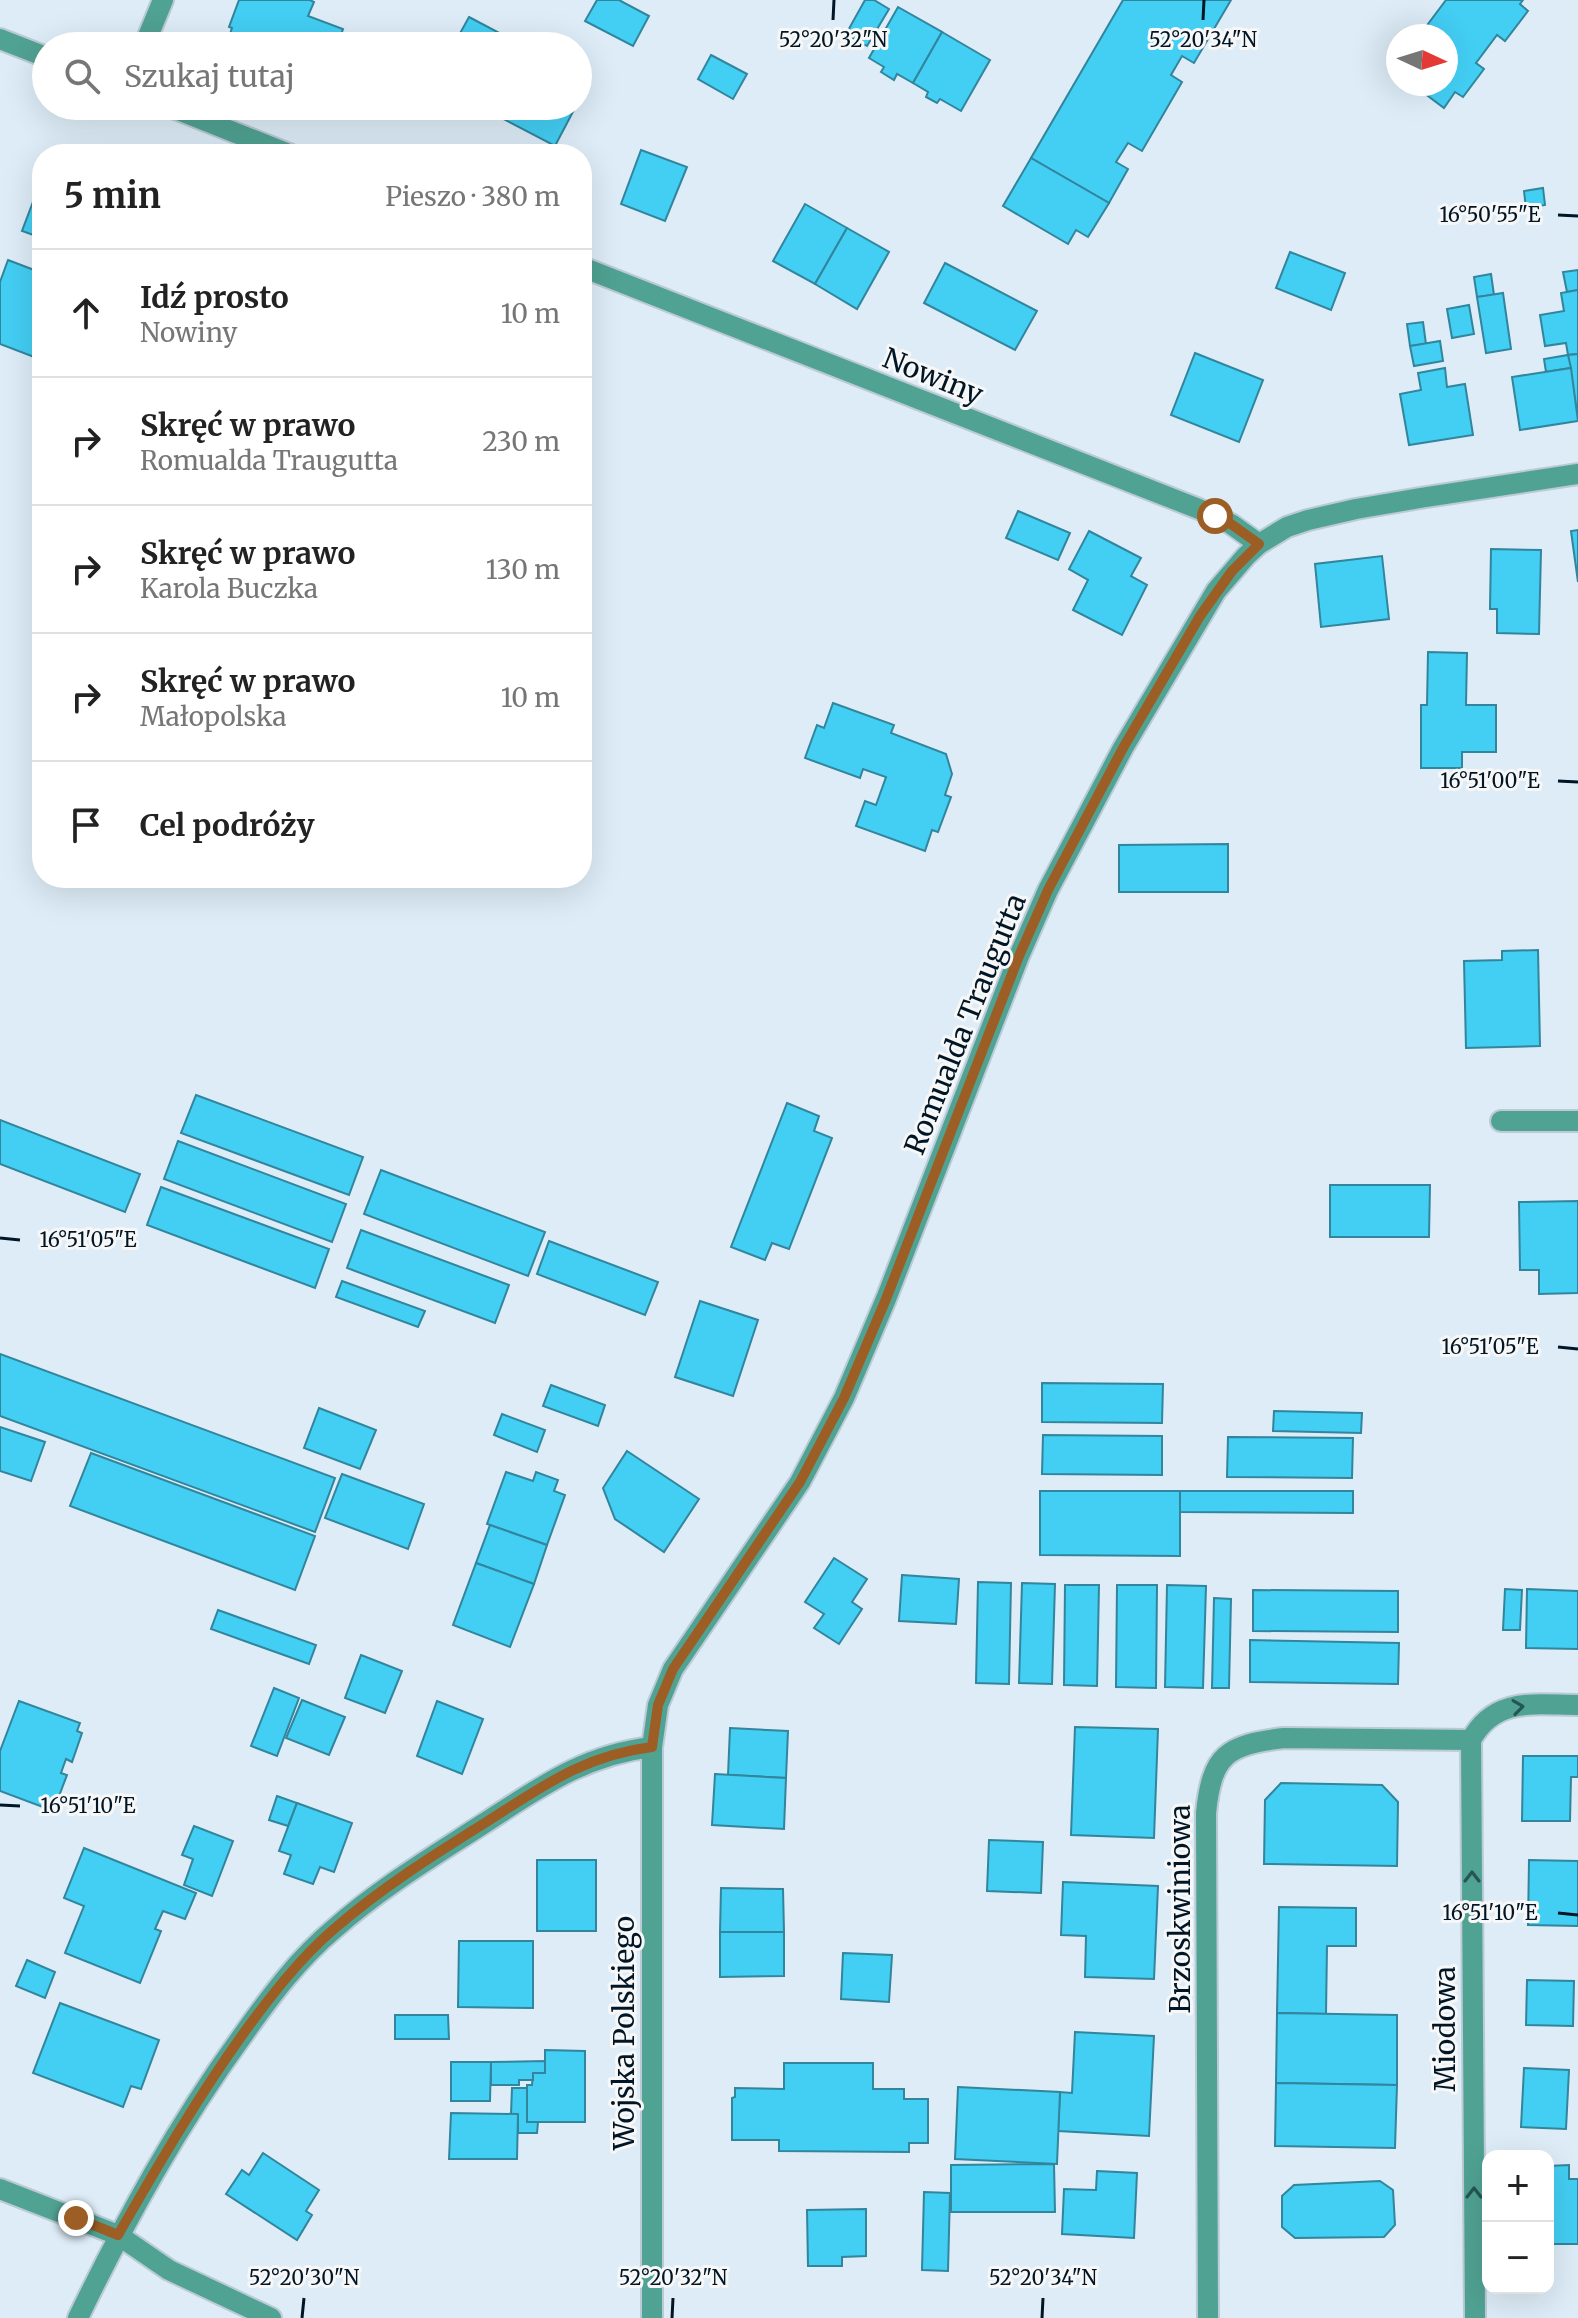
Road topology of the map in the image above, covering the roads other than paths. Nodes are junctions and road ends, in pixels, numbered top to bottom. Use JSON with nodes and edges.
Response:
{"nodes":[{"id":1,"x":163,"y":0,"type":"edge"},
{"id":2,"x":150,"y":32,"type":"edge"},
{"id":3,"x":0,"y":39,"type":"edge"},
{"id":4,"x":32,"y":52,"type":"edge"},
{"id":5,"x":203,"y":120,"type":"edge"},
{"id":6,"x":264,"y":144,"type":"edge"},
{"id":7,"x":592,"y":271,"type":"edge"},
{"id":8,"x":1578,"y":474,"type":"edge"},
{"id":9,"x":1259,"y":544,"type":"junction"},
{"id":10,"x":1501,"y":1121,"type":"dead end"},
{"id":11,"x":1578,"y":1121,"type":"edge"},
{"id":12,"x":1578,"y":1705,"type":"edge"},
{"id":13,"x":1471,"y":1740,"type":"junction"},
{"id":14,"x":652,"y":1747,"type":"junction"},
{"id":15,"x":0,"y":2189,"type":"edge"},
{"id":16,"x":118,"y":2235,"type":"junction"},
{"id":17,"x":78,"y":2318,"type":"edge"},
{"id":18,"x":271,"y":2318,"type":"edge"},
{"id":19,"x":652,"y":2318,"type":"edge"},
{"id":20,"x":1208,"y":2318,"type":"edge"},
{"id":21,"x":1475,"y":2318,"type":"edge"}],
"edges":[{"from":1,"to":2,"type":"street"},
{"from":3,"to":4,"type":"street"},
{"from":5,"to":6,"type":"street"},
{"from":7,"to":9,"type":"street","name":"Nowiny"},
{"from":8,"to":9,"type":"street","name":"Romualda Traugutta"},
{"from":9,"to":14,"type":"street","name":"Romualda Traugutta"},
{"from":10,"to":11,"type":"street"},
{"from":13,"to":12,"type":"street","one_way":true},
{"from":13,"to":20,"type":"street","name":"Brzoskwiniowa"},
{"from":21,"to":13,"type":"street","name":"Miodowa","one_way":true},
{"from":14,"to":16,"type":"street"},
{"from":14,"to":19,"type":"street","name":"Wojska Polskiego"},
{"from":15,"to":16,"type":"street"},
{"from":16,"to":17,"type":"street"},
{"from":16,"to":18,"type":"street"}]}
